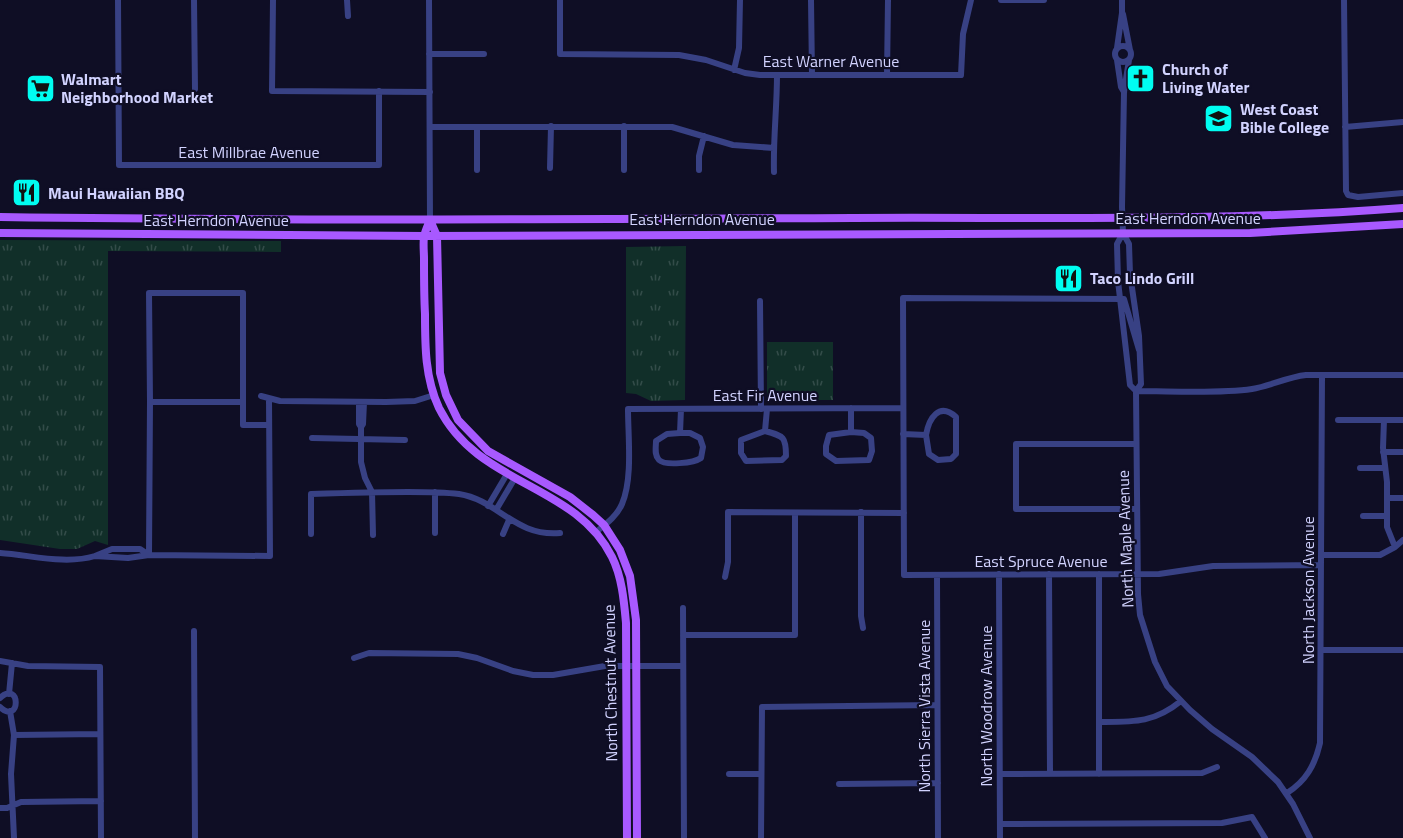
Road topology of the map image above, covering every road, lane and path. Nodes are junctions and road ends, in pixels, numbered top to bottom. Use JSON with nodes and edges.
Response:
{"nodes":[{"id":1,"x":118,"y":0,"type":"edge"},
{"id":2,"x":194,"y":0,"type":"edge"},
{"id":3,"x":273,"y":0,"type":"edge"},
{"id":4,"x":347,"y":0,"type":"edge"},
{"id":5,"x":429,"y":0,"type":"edge"},
{"id":6,"x":560,"y":0,"type":"edge"},
{"id":7,"x":740,"y":0,"type":"edge"},
{"id":8,"x":811,"y":0,"type":"edge"},
{"id":9,"x":888,"y":0,"type":"edge"},
{"id":10,"x":970,"y":0,"type":"edge"},
{"id":11,"x":1001,"y":0,"type":"edge"},
{"id":12,"x":1044,"y":0,"type":"edge"},
{"id":13,"x":1122,"y":0,"type":"edge"},
{"id":14,"x":1344,"y":0,"type":"edge"},
{"id":15,"x":1122,"y":13,"type":"junction"},
{"id":16,"x":348,"y":16,"type":"dead end"},
{"id":17,"x":1117,"y":48,"type":"junction"},
{"id":18,"x":1130,"y":50,"type":"junction"},
{"id":19,"x":429,"y":54,"type":"junction"},
{"id":20,"x":484,"y":54,"type":"dead end"},
{"id":21,"x":1117,"y":60,"type":"junction"},
{"id":22,"x":1129,"y":60,"type":"junction"},
{"id":23,"x":734,"y":70,"type":"junction"},
{"id":24,"x":777,"y":75,"type":"junction"},
{"id":25,"x":812,"y":75,"type":"junction"},
{"id":26,"x":887,"y":75,"type":"junction"},
{"id":27,"x":195,"y":89,"type":"dead end"},
{"id":28,"x":379,"y":91,"type":"junction"},
{"id":29,"x":430,"y":92,"type":"junction"},
{"id":30,"x":1124,"y":92,"type":"junction"},
{"id":31,"x":1403,"y":122,"type":"edge"},
{"id":32,"x":551,"y":126,"type":"junction"},
{"id":33,"x":624,"y":126,"type":"junction"},
{"id":34,"x":430,"y":127,"type":"junction"},
{"id":35,"x":477,"y":127,"type":"junction"},
{"id":36,"x":1345,"y":127,"type":"junction"},
{"id":37,"x":704,"y":136,"type":"junction"},
{"id":38,"x":774,"y":148,"type":"junction"},
{"id":39,"x":550,"y":168,"type":"dead end"},
{"id":40,"x":477,"y":170,"type":"dead end"},
{"id":41,"x":624,"y":170,"type":"dead end"},
{"id":42,"x":699,"y":170,"type":"dead end"},
{"id":43,"x":774,"y":172,"type":"dead end"},
{"id":44,"x":1403,"y":194,"type":"edge"},
{"id":45,"x":1403,"y":208,"type":"edge"},
{"id":46,"x":0,"y":217,"type":"edge"},
{"id":47,"x":1123,"y":217,"type":"junction"},
{"id":48,"x":430,"y":219,"type":"junction"},
{"id":49,"x":1403,"y":224,"type":"edge"},
{"id":50,"x":0,"y":233,"type":"edge"},
{"id":51,"x":1123,"y":233,"type":"junction"},
{"id":52,"x":424,"y":236,"type":"junction"},
{"id":53,"x":437,"y":236,"type":"junction"},
{"id":54,"x":1120,"y":298,"type":"junction"},
{"id":55,"x":760,"y":301,"type":"dead end"},
{"id":56,"x":1139,"y":350,"type":"junction"},
{"id":57,"x":426,"y":354,"type":"junction"},
{"id":58,"x":1322,"y":375,"type":"junction"},
{"id":59,"x":1403,"y":375,"type":"edge"},
{"id":60,"x":1136,"y":391,"type":"junction"},
{"id":61,"x":434,"y":395,"type":"junction"},
{"id":62,"x":446,"y":395,"type":"junction"},
{"id":63,"x":261,"y":396,"type":"dead end"},
{"id":64,"x":269,"y":399,"type":"junction"},
{"id":65,"x":150,"y":402,"type":"junction"},
{"id":66,"x":243,"y":402,"type":"junction"},
{"id":67,"x":361,"y":402,"type":"junction"},
{"id":68,"x":851,"y":408,"type":"junction"},
{"id":69,"x":903,"y":408,"type":"junction"},
{"id":70,"x":681,"y":409,"type":"junction"},
{"id":71,"x":764,"y":409,"type":"junction"},
{"id":72,"x":1338,"y":420,"type":"dead end"},
{"id":73,"x":1384,"y":420,"type":"junction"},
{"id":74,"x":1403,"y":420,"type":"edge"},
{"id":75,"x":269,"y":425,"type":"junction"},
{"id":76,"x":765,"y":431,"type":"junction"},
{"id":77,"x":851,"y":432,"type":"junction"},
{"id":78,"x":680,"y":433,"type":"junction"},
{"id":79,"x":903,"y":434,"type":"junction"},
{"id":80,"x":926,"y":435,"type":"junction"},
{"id":81,"x":312,"y":438,"type":"dead end"},
{"id":82,"x":361,"y":439,"type":"junction"},
{"id":83,"x":405,"y":440,"type":"dead end"},
{"id":84,"x":1136,"y":444,"type":"junction"},
{"id":85,"x":1383,"y":452,"type":"junction"},
{"id":86,"x":1403,"y":452,"type":"edge"},
{"id":87,"x":503,"y":459,"type":"junction"},
{"id":88,"x":1360,"y":468,"type":"dead end"},
{"id":89,"x":1385,"y":468,"type":"junction"},
{"id":90,"x":511,"y":476,"type":"junction"},
{"id":91,"x":372,"y":492,"type":"junction"},
{"id":92,"x":435,"y":492,"type":"junction"},
{"id":93,"x":1387,"y":498,"type":"junction"},
{"id":94,"x":1403,"y":498,"type":"edge"},
{"id":95,"x":488,"y":506,"type":"junction"},
{"id":96,"x":1137,"y":508,"type":"junction"},
{"id":97,"x":496,"y":510,"type":"junction"},
{"id":98,"x":795,"y":513,"type":"junction"},
{"id":99,"x":861,"y":513,"type":"junction"},
{"id":100,"x":904,"y":513,"type":"junction"},
{"id":101,"x":1363,"y":516,"type":"dead end"},
{"id":102,"x":1387,"y":516,"type":"junction"},
{"id":103,"x":509,"y":520,"type":"junction"},
{"id":104,"x":604,"y":525,"type":"junction"},
{"id":105,"x":596,"y":532,"type":"junction"},
{"id":106,"x":435,"y":533,"type":"dead end"},
{"id":107,"x":560,"y":533,"type":"dead end"},
{"id":108,"x":311,"y":534,"type":"dead end"},
{"id":109,"x":503,"y":534,"type":"dead end"},
{"id":110,"x":373,"y":535,"type":"dead end"},
{"id":111,"x":1403,"y":540,"type":"edge"},
{"id":112,"x":1395,"y":547,"type":"junction"},
{"id":113,"x":0,"y":553,"type":"edge"},
{"id":114,"x":149,"y":555,"type":"junction"},
{"id":115,"x":1321,"y":555,"type":"junction"},
{"id":116,"x":1321,"y":565,"type":"junction"},
{"id":117,"x":999,"y":574,"type":"junction"},
{"id":118,"x":1049,"y":574,"type":"junction"},
{"id":119,"x":1100,"y":574,"type":"junction"},
{"id":120,"x":1137,"y":574,"type":"junction"},
{"id":121,"x":937,"y":575,"type":"junction"},
{"id":122,"x":725,"y":577,"type":"dead end"},
{"id":123,"x":683,"y":608,"type":"dead end"},
{"id":124,"x":863,"y":628,"type":"dead end"},
{"id":125,"x":194,"y":631,"type":"dead end"},
{"id":126,"x":683,"y":635,"type":"junction"},
{"id":127,"x":1321,"y":650,"type":"junction"},
{"id":128,"x":1403,"y":650,"type":"edge"},
{"id":129,"x":354,"y":658,"type":"dead end"},
{"id":130,"x":0,"y":661,"type":"edge"},
{"id":131,"x":12,"y":663,"type":"junction"},
{"id":132,"x":626,"y":665,"type":"junction"},
{"id":133,"x":636,"y":665,"type":"junction"},
{"id":134,"x":683,"y":666,"type":"junction"},
{"id":135,"x":9,"y":694,"type":"junction"},
{"id":136,"x":0,"y":698,"type":"edge"},
{"id":137,"x":1181,"y":701,"type":"junction"},
{"id":138,"x":937,"y":705,"type":"junction"},
{"id":139,"x":0,"y":707,"type":"edge"},
{"id":140,"x":10,"y":711,"type":"junction"},
{"id":141,"x":1100,"y":722,"type":"junction"},
{"id":142,"x":100,"y":734,"type":"junction"},
{"id":143,"x":14,"y":735,"type":"junction"},
{"id":144,"x":1217,"y":767,"type":"dead end"},
{"id":145,"x":729,"y":774,"type":"dead end"},
{"id":146,"x":761,"y":774,"type":"junction"},
{"id":147,"x":1000,"y":774,"type":"junction"},
{"id":148,"x":1050,"y":774,"type":"junction"},
{"id":149,"x":1099,"y":774,"type":"junction"},
{"id":150,"x":938,"y":783,"type":"junction"},
{"id":151,"x":839,"y":784,"type":"dead end"},
{"id":152,"x":1287,"y":793,"type":"junction"},
{"id":153,"x":101,"y":801,"type":"junction"},
{"id":154,"x":13,"y":805,"type":"junction"},
{"id":155,"x":0,"y":808,"type":"edge"},
{"id":156,"x":1000,"y":824,"type":"junction"},
{"id":157,"x":15,"y":838,"type":"edge"},
{"id":158,"x":100,"y":838,"type":"edge"},
{"id":159,"x":195,"y":838,"type":"edge"},
{"id":160,"x":627,"y":838,"type":"edge"},
{"id":161,"x":637,"y":838,"type":"edge"},
{"id":162,"x":684,"y":838,"type":"edge"},
{"id":163,"x":761,"y":838,"type":"edge"},
{"id":164,"x":938,"y":838,"type":"edge"},
{"id":165,"x":999,"y":838,"type":"edge"},
{"id":166,"x":1265,"y":838,"type":"edge"},
{"id":167,"x":1310,"y":838,"type":"edge"}],
"edges":[{"from":1,"to":28,"type":"street","name":"East Millbrae Avenue"},
{"from":2,"to":27,"type":"street"},
{"from":3,"to":28,"type":"street"},
{"from":4,"to":16,"type":"street"},
{"from":5,"to":19,"type":"street","name":"North Chestnut Avenue"},
{"from":6,"to":23,"type":"street","name":"East Warner Avenue"},
{"from":7,"to":23,"type":"street"},
{"from":8,"to":25,"type":"street"},
{"from":9,"to":26,"type":"street"},
{"from":10,"to":26,"type":"street","name":"East Warner Avenue"},
{"from":11,"to":12,"type":"street"},
{"from":13,"to":15,"type":"street","name":"North Maple Avenue"},
{"from":14,"to":36,"type":"street"},
{"from":15,"to":17,"type":"street","name":"North Maple Avenue"},
{"from":15,"to":18,"type":"street","name":"North Maple Avenue"},
{"from":17,"to":18,"type":"street"},
{"from":17,"to":21,"type":"street","name":"North Maple Avenue"},
{"from":18,"to":22,"type":"street","name":"North Maple Avenue"},
{"from":19,"to":20,"type":"street"},
{"from":19,"to":29,"type":"street","name":"North Chestnut Avenue"},
{"from":21,"to":22,"type":"street"},
{"from":21,"to":30,"type":"street","name":"North Maple Avenue"},
{"from":22,"to":30,"type":"street","name":"North Maple Avenue"},
{"from":23,"to":24,"type":"street","name":"East Warner Avenue"},
{"from":24,"to":25,"type":"street","name":"East Warner Avenue"},
{"from":24,"to":38,"type":"street"},
{"from":25,"to":26,"type":"street","name":"East Warner Avenue"},
{"from":28,"to":29,"type":"street"},
{"from":29,"to":34,"type":"street","name":"North Chestnut Avenue"},
{"from":30,"to":47,"type":"street","name":"North Maple Avenue"},
{"from":31,"to":36,"type":"street"},
{"from":32,"to":33,"type":"street"},
{"from":32,"to":35,"type":"street"},
{"from":32,"to":39,"type":"street"},
{"from":33,"to":37,"type":"street"},
{"from":33,"to":41,"type":"street"},
{"from":34,"to":35,"type":"street"},
{"from":34,"to":48,"type":"street","name":"North Chestnut Avenue"},
{"from":35,"to":40,"type":"street"},
{"from":36,"to":44,"type":"street"},
{"from":37,"to":38,"type":"street"},
{"from":37,"to":42,"type":"street"},
{"from":38,"to":43,"type":"street"},
{"from":45,"to":47,"type":"main road","name":"East Herndon Avenue"},
{"from":46,"to":48,"type":"main road","name":"East Herndon Avenue"},
{"from":47,"to":48,"type":"main road","name":"East Herndon Avenue"},
{"from":47,"to":51,"type":"street","name":"North Maple Avenue"},
{"from":48,"to":52,"type":"main road","name":"North Chestnut Avenue"},
{"from":48,"to":53,"type":"main road","name":"North Chestnut Avenue"},
{"from":49,"to":51,"type":"main road","name":"East Herndon Avenue"},
{"from":50,"to":52,"type":"main road","name":"East Herndon Avenue"},
{"from":51,"to":53,"type":"main road","name":"East Herndon Avenue"},
{"from":51,"to":54,"type":"street","name":"North Maple Avenue"},
{"from":51,"to":56,"type":"street","name":"North Maple Avenue"},
{"from":52,"to":53,"type":"main road","name":"East Herndon Avenue"},
{"from":52,"to":57,"type":"main road","name":"North Chestnut Avenue"},
{"from":53,"to":62,"type":"main road","name":"North Chestnut Avenue"},
{"from":54,"to":56,"type":"street"},
{"from":54,"to":60,"type":"street","name":"North Maple Avenue"},
{"from":54,"to":69,"type":"street"},
{"from":55,"to":71,"type":"street"},
{"from":56,"to":60,"type":"street","name":"North Maple Avenue"},
{"from":57,"to":61,"type":"main road","name":"North Chestnut Avenue"},
{"from":57,"to":62,"type":"main road"},
{"from":58,"to":59,"type":"street"},
{"from":58,"to":60,"type":"street"},
{"from":58,"to":115,"type":"street","name":"North Jackson Avenue"},
{"from":60,"to":84,"type":"street","name":"North Maple Avenue"},
{"from":61,"to":67,"type":"street"},
{"from":61,"to":87,"type":"main road"},
{"from":61,"to":90,"type":"main road","name":"North Chestnut Avenue"},
{"from":62,"to":87,"type":"main road","name":"North Chestnut Avenue"},
{"from":63,"to":64,"type":"street"},
{"from":64,"to":67,"type":"street"},
{"from":64,"to":75,"type":"street"},
{"from":65,"to":66,"type":"street"},
{"from":65,"to":66,"type":"street"},
{"from":65,"to":114,"type":"street"},
{"from":66,"to":75,"type":"street"},
{"from":67,"to":82,"type":"street"},
{"from":68,"to":69,"type":"street","name":"East Fir Avenue"},
{"from":68,"to":71,"type":"street","name":"East Fir Avenue"},
{"from":68,"to":77,"type":"street"},
{"from":69,"to":79,"type":"street"},
{"from":70,"to":71,"type":"street","name":"East Fir Avenue"},
{"from":70,"to":78,"type":"street"},
{"from":70,"to":104,"type":"street","name":"East Fir Avenue"},
{"from":71,"to":76,"type":"street"},
{"from":72,"to":73,"type":"street"},
{"from":73,"to":74,"type":"street"},
{"from":73,"to":85,"type":"street"},
{"from":75,"to":114,"type":"street"},
{"from":76,"to":76,"type":"street"},
{"from":77,"to":77,"type":"street"},
{"from":78,"to":78,"type":"street"},
{"from":79,"to":80,"type":"street"},
{"from":79,"to":100,"type":"street"},
{"from":80,"to":80,"type":"street"},
{"from":81,"to":82,"type":"street"},
{"from":82,"to":83,"type":"street"},
{"from":82,"to":91,"type":"street"},
{"from":84,"to":96,"type":"street","name":"North Maple Avenue"},
{"from":84,"to":96,"type":"street"},
{"from":85,"to":86,"type":"street"},
{"from":85,"to":89,"type":"street"},
{"from":87,"to":104,"type":"main road","name":"North Chestnut Avenue"},
{"from":88,"to":89,"type":"street"},
{"from":89,"to":93,"type":"street"},
{"from":90,"to":95,"type":"street"},
{"from":90,"to":97,"type":"street"},
{"from":90,"to":105,"type":"main road","name":"North Chestnut Avenue"},
{"from":91,"to":92,"type":"street"},
{"from":91,"to":108,"type":"street"},
{"from":91,"to":110,"type":"street"},
{"from":92,"to":95,"type":"street"},
{"from":92,"to":106,"type":"street"},
{"from":93,"to":94,"type":"street"},
{"from":93,"to":102,"type":"street"},
{"from":95,"to":97,"type":"street"},
{"from":96,"to":120,"type":"street","name":"North Maple Avenue"},
{"from":97,"to":103,"type":"street"},
{"from":98,"to":99,"type":"street"},
{"from":98,"to":122,"type":"street"},
{"from":98,"to":126,"type":"street"},
{"from":99,"to":100,"type":"street"},
{"from":99,"to":124,"type":"street"},
{"from":100,"to":121,"type":"street","name":"East Spruce Avenue"},
{"from":101,"to":102,"type":"street"},
{"from":102,"to":112,"type":"street"},
{"from":103,"to":107,"type":"street"},
{"from":103,"to":109,"type":"street"},
{"from":104,"to":105,"type":"street"},
{"from":104,"to":133,"type":"main road","name":"North Chestnut Avenue"},
{"from":105,"to":132,"type":"main road","name":"North Chestnut Avenue"},
{"from":111,"to":112,"type":"street"},
{"from":112,"to":115,"type":"street"},
{"from":113,"to":114,"type":"street"},
{"from":115,"to":116,"type":"street","name":"North Jackson Avenue"},
{"from":116,"to":120,"type":"street","name":"East Spruce Avenue"},
{"from":116,"to":127,"type":"street","name":"North Jackson Avenue"},
{"from":117,"to":118,"type":"street","name":"East Spruce Avenue"},
{"from":117,"to":121,"type":"street","name":"East Spruce Avenue"},
{"from":117,"to":147,"type":"street","name":"North Woodrow Avenue"},
{"from":118,"to":119,"type":"street","name":"East Spruce Avenue"},
{"from":118,"to":148,"type":"street"},
{"from":119,"to":120,"type":"street","name":"East Spruce Avenue"},
{"from":119,"to":141,"type":"street"},
{"from":120,"to":137,"type":"street","name":"North Maple Avenue"},
{"from":121,"to":138,"type":"street","name":"North Sierra Vista Avenue"},
{"from":123,"to":126,"type":"street"},
{"from":125,"to":159,"type":"street"},
{"from":126,"to":134,"type":"street"},
{"from":127,"to":128,"type":"street"},
{"from":127,"to":152,"type":"street","name":"North Jackson Avenue"},
{"from":129,"to":132,"type":"street"},
{"from":130,"to":131,"type":"street"},
{"from":131,"to":135,"type":"street"},
{"from":131,"to":142,"type":"street"},
{"from":132,"to":133,"type":"street"},
{"from":132,"to":160,"type":"main road","name":"North Chestnut Avenue"},
{"from":133,"to":134,"type":"street"},
{"from":133,"to":161,"type":"main road","name":"North Chestnut Avenue"},
{"from":134,"to":162,"type":"street"},
{"from":135,"to":136,"type":"street"},
{"from":135,"to":140,"type":"street"},
{"from":137,"to":141,"type":"street"},
{"from":137,"to":152,"type":"street","name":"North Maple Avenue"},
{"from":138,"to":146,"type":"street"},
{"from":138,"to":150,"type":"street","name":"North Sierra Vista Avenue"},
{"from":139,"to":140,"type":"street"},
{"from":140,"to":143,"type":"street"},
{"from":141,"to":149,"type":"street"},
{"from":142,"to":143,"type":"street"},
{"from":142,"to":153,"type":"street"},
{"from":143,"to":154,"type":"street"},
{"from":144,"to":149,"type":"street"},
{"from":145,"to":146,"type":"street"},
{"from":146,"to":163,"type":"street"},
{"from":147,"to":148,"type":"street"},
{"from":147,"to":156,"type":"street","name":"North Woodrow Avenue"},
{"from":148,"to":149,"type":"street"},
{"from":150,"to":151,"type":"street"},
{"from":150,"to":164,"type":"street","name":"North Sierra Vista Avenue"},
{"from":152,"to":167,"type":"street","name":"North Maple Avenue"},
{"from":153,"to":154,"type":"street"},
{"from":153,"to":158,"type":"street"},
{"from":154,"to":155,"type":"street"},
{"from":154,"to":157,"type":"street"},
{"from":156,"to":165,"type":"street","name":"North Woodrow Avenue"},
{"from":156,"to":166,"type":"street"}]}
